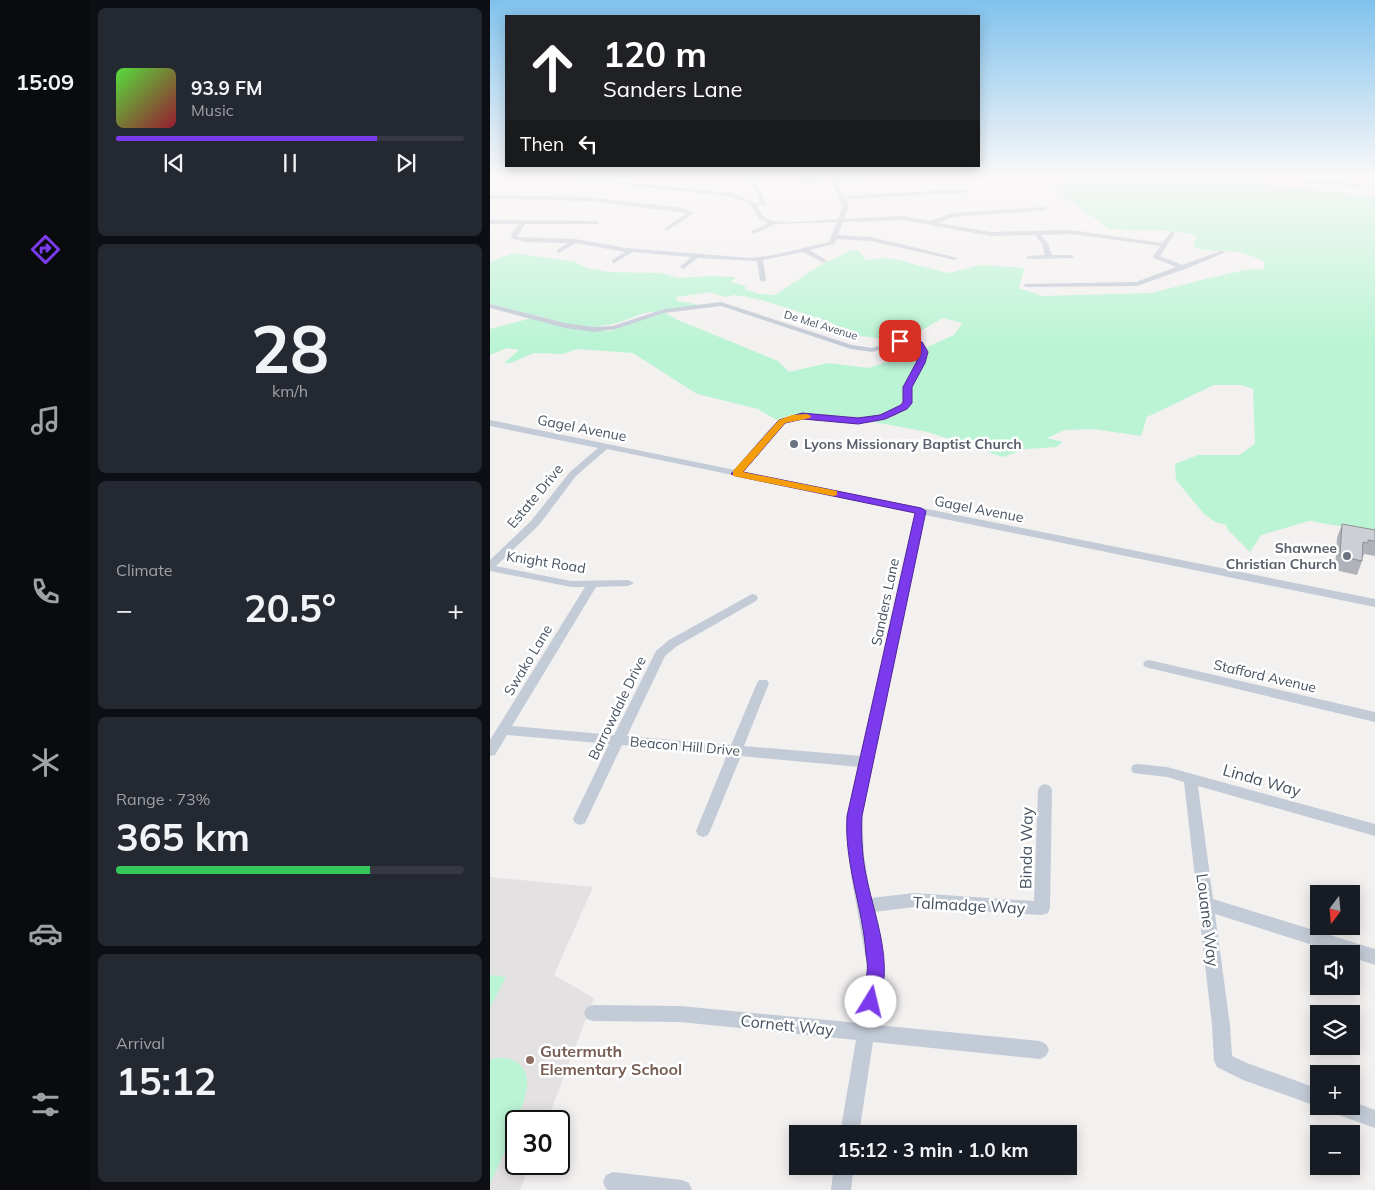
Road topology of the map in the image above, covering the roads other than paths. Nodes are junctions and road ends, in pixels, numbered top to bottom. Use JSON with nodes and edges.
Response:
{"nodes":[{"id":1,"x":516,"y":232,"type":"edge"},
{"id":2,"x":837,"y":232,"type":"edge"},
{"id":3,"x":977,"y":232,"type":"edge"},
{"id":4,"x":1038,"y":233,"type":"junction"},
{"id":5,"x":1172,"y":233,"type":"dead end"},
{"id":6,"x":835,"y":237,"type":"junction"},
{"id":7,"x":575,"y":241,"type":"junction"},
{"id":8,"x":1163,"y":245,"type":"junction"},
{"id":9,"x":559,"y":251,"type":"dead end"},
{"id":10,"x":631,"y":251,"type":"junction"},
{"id":11,"x":805,"y":251,"type":"junction"},
{"id":12,"x":1223,"y":252,"type":"dead end"},
{"id":13,"x":697,"y":255,"type":"junction"},
{"id":14,"x":1029,"y":257,"type":"dead end"},
{"id":15,"x":1048,"y":257,"type":"junction"},
{"id":16,"x":1072,"y":257,"type":"dead end"},
{"id":17,"x":955,"y":258,"type":"dead end"},
{"id":18,"x":760,"y":259,"type":"junction"},
{"id":19,"x":614,"y":261,"type":"dead end"},
{"id":20,"x":824,"y":261,"type":"dead end"},
{"id":21,"x":683,"y":267,"type":"dead end"},
{"id":22,"x":1183,"y":268,"type":"junction"},
{"id":23,"x":763,"y":280,"type":"dead end"},
{"id":24,"x":1026,"y":285,"type":"dead end"},
{"id":25,"x":490,"y":306,"type":"edge"},
{"id":26,"x":490,"y":424,"type":"edge"},
{"id":27,"x":604,"y":447,"type":"junction"},
{"id":28,"x":736,"y":474,"type":"junction"},
{"id":29,"x":921,"y":511,"type":"junction"},
{"id":30,"x":490,"y":567,"type":"edge"},
{"id":31,"x":628,"y":583,"type":"dead end"},
{"id":32,"x":592,"y":585,"type":"junction"},
{"id":33,"x":752,"y":598,"type":"dead end"},
{"id":34,"x":1375,"y":604,"type":"edge"},
{"id":35,"x":1149,"y":664,"type":"dead end"},
{"id":36,"x":764,"y":683,"type":"dead end"},
{"id":37,"x":1375,"y":717,"type":"edge"},
{"id":38,"x":503,"y":730,"type":"junction"},
{"id":39,"x":618,"y":740,"type":"junction"},
{"id":40,"x":735,"y":750,"type":"junction"},
{"id":41,"x":490,"y":751,"type":"edge"},
{"id":42,"x":866,"y":762,"type":"junction"},
{"id":43,"x":1138,"y":769,"type":"dead end"},
{"id":44,"x":1190,"y":778,"type":"junction"},
{"id":45,"x":1045,"y":790,"type":"dead end"},
{"id":46,"x":580,"y":819,"type":"dead end"},
{"id":47,"x":1375,"y":830,"type":"edge"},
{"id":48,"x":702,"y":831,"type":"dead end"},
{"id":49,"x":1206,"y":904,"type":"junction"},
{"id":50,"x":866,"y":906,"type":"junction"},
{"id":51,"x":1042,"y":908,"type":"joint"},
{"id":52,"x":1375,"y":957,"type":"edge"},
{"id":53,"x":593,"y":1012,"type":"dead end"},
{"id":54,"x":866,"y":1032,"type":"junction"},
{"id":55,"x":1040,"y":1050,"type":"dead end"},
{"id":56,"x":1310,"y":1095,"type":"edge"},
{"id":57,"x":1360,"y":1113,"type":"edge"},
{"id":58,"x":1375,"y":1119,"type":"edge"},
{"id":59,"x":850,"y":1125,"type":"edge"},
{"id":60,"x":843,"y":1175,"type":"edge"},
{"id":61,"x":613,"y":1182,"type":"dead end"},
{"id":62,"x":682,"y":1190,"type":"edge"},
{"id":63,"x":841,"y":1190,"type":"edge"}],
"edges":[{"from":1,"to":7,"type":"street"},
{"from":2,"to":6,"type":"street"},
{"from":3,"to":4,"type":"street"},
{"from":4,"to":8,"type":"street"},
{"from":4,"to":15,"type":"street"},
{"from":5,"to":8,"type":"street"},
{"from":6,"to":11,"type":"street"},
{"from":6,"to":17,"type":"street"},
{"from":7,"to":9,"type":"street"},
{"from":7,"to":10,"type":"street"},
{"from":8,"to":22,"type":"street"},
{"from":10,"to":13,"type":"street"},
{"from":10,"to":19,"type":"street"},
{"from":11,"to":18,"type":"street"},
{"from":11,"to":20,"type":"street"},
{"from":12,"to":22,"type":"street"},
{"from":13,"to":18,"type":"street"},
{"from":13,"to":21,"type":"street"},
{"from":14,"to":15,"type":"street"},
{"from":15,"to":16,"type":"street"},
{"from":18,"to":23,"type":"street"},
{"from":22,"to":24,"type":"street"},
{"from":25,"to":28,"type":"street","name":"De Mel Avenue"},
{"from":26,"to":27,"type":"street","name":"Gagel Avenue"},
{"from":27,"to":28,"type":"street","name":"Gagel Avenue"},
{"from":27,"to":30,"type":"street","name":"Estate Drive"},
{"from":28,"to":29,"type":"street","name":"Gagel Avenue"},
{"from":29,"to":34,"type":"street","name":"Gagel Avenue"},
{"from":29,"to":42,"type":"street","name":"Sanders Lane"},
{"from":30,"to":32,"type":"street","name":"Knight Road"},
{"from":31,"to":32,"type":"street","name":"Knight Road"},
{"from":32,"to":38,"type":"street","name":"Swako Lane"},
{"from":33,"to":39,"type":"street","name":"Barrowdale Drive"},
{"from":35,"to":37,"type":"street","name":"Stafford Avenue"},
{"from":36,"to":40,"type":"street"},
{"from":38,"to":39,"type":"street","name":"Beacon Hill Drive"},
{"from":38,"to":41,"type":"street","name":"Swako Lane"},
{"from":39,"to":40,"type":"street","name":"Beacon Hill Drive"},
{"from":39,"to":46,"type":"street","name":"Barrowdale Drive"},
{"from":40,"to":42,"type":"street","name":"Beacon Hill Drive"},
{"from":40,"to":48,"type":"street"},
{"from":42,"to":50,"type":"street","name":"Sanders Lane"},
{"from":43,"to":44,"type":"street","name":"Linda Way"},
{"from":44,"to":47,"type":"street","name":"Linda Way"},
{"from":44,"to":49,"type":"street","name":"Louane Way"},
{"from":45,"to":51,"type":"street","name":"Binda Way"},
{"from":49,"to":52,"type":"street"},
{"from":49,"to":56,"type":"street","name":"Louane Way"},
{"from":50,"to":51,"type":"street","name":"Talmadge Way"},
{"from":50,"to":54,"type":"street","name":"Sanders Lane"},
{"from":53,"to":54,"type":"street","name":"Cornett Way"},
{"from":54,"to":55,"type":"street","name":"Cornett Way"},
{"from":54,"to":59,"type":"street","name":"Sanders Lane"},
{"from":57,"to":58,"type":"street"},
{"from":60,"to":63,"type":"street"},
{"from":61,"to":62,"type":"street"}]}
